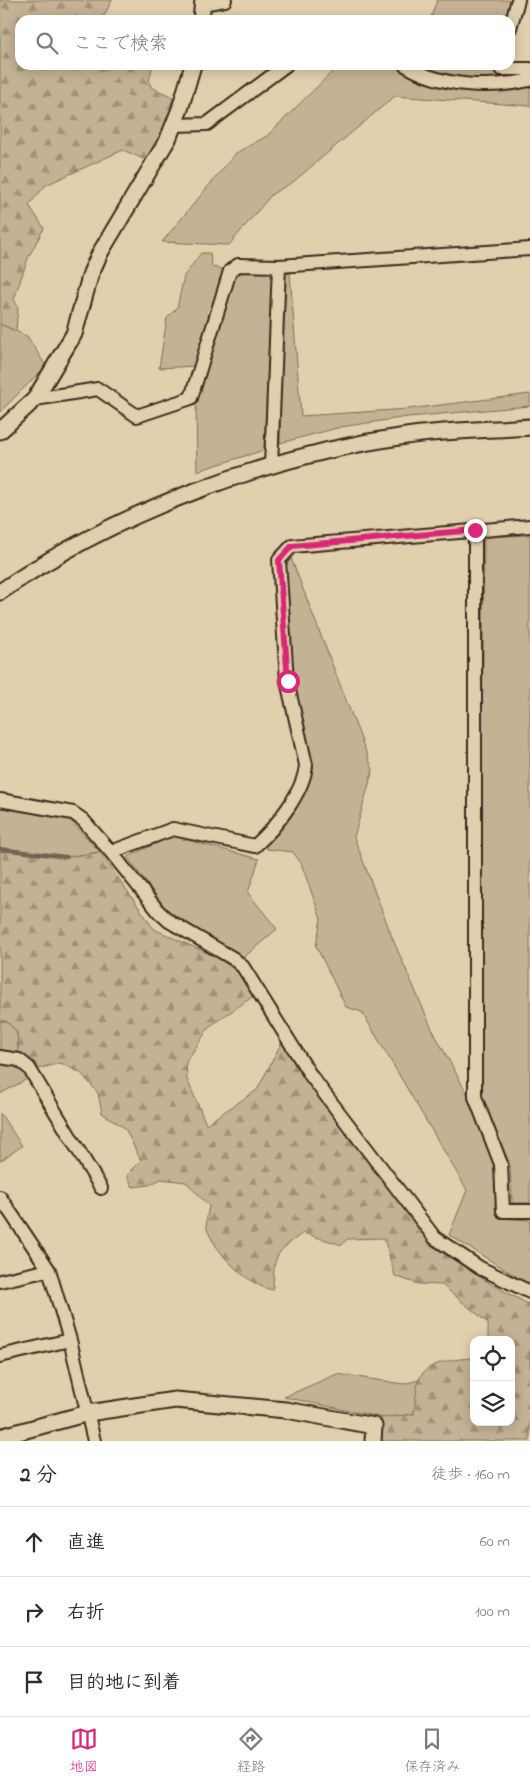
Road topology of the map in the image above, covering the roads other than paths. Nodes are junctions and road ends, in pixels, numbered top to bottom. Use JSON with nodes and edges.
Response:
{"nodes":[{"id":1,"x":225,"y":0,"type":"edge"},
{"id":2,"x":518,"y":0,"type":"edge"},
{"id":3,"x":203,"y":2,"type":"edge"},
{"id":4,"x":202,"y":15,"type":"edge"},
{"id":5,"x":514,"y":15,"type":"edge"},
{"id":6,"x":515,"y":69,"type":"edge"},
{"id":7,"x":530,"y":69,"type":"edge"},
{"id":8,"x":191,"y":70,"type":"edge"},
{"id":9,"x":279,"y":70,"type":"edge"},
{"id":10,"x":414,"y":70,"type":"edge"},
{"id":11,"x":530,"y":80,"type":"edge"},
{"id":12,"x":174,"y":125,"type":"junction"},
{"id":13,"x":530,"y":249,"type":"edge"},
{"id":14,"x":278,"y":266,"type":"junction"},
{"id":15,"x":35,"y":398,"type":"junction"},
{"id":16,"x":530,"y":427,"type":"edge"},
{"id":17,"x":0,"y":431,"type":"edge"},
{"id":18,"x":271,"y":466,"type":"junction"},
{"id":19,"x":530,"y":526,"type":"edge"},
{"id":20,"x":475,"y":530,"type":"junction"},
{"id":21,"x":0,"y":592,"type":"edge"},
{"id":22,"x":0,"y":800,"type":"edge"},
{"id":23,"x":111,"y":852,"type":"junction"},
{"id":24,"x":0,"y":1057,"type":"edge"},
{"id":25,"x":101,"y":1188,"type":"dead end"},
{"id":26,"x":0,"y":1197,"type":"edge"},
{"id":27,"x":530,"y":1211,"type":"edge"},
{"id":28,"x":49,"y":1270,"type":"junction"},
{"id":29,"x":0,"y":1281,"type":"edge"},
{"id":30,"x":530,"y":1292,"type":"edge"},
{"id":31,"x":70,"y":1340,"type":"junction"},
{"id":32,"x":0,"y":1356,"type":"edge"},
{"id":33,"x":88,"y":1413,"type":"junction"},
{"id":34,"x":0,"y":1437,"type":"edge"},
{"id":35,"x":94,"y":1441,"type":"edge"},
{"id":36,"x":373,"y":1441,"type":"edge"}],
"edges":[{"from":1,"to":3,"type":"street"},
{"from":2,"to":5,"type":"street"},
{"from":3,"to":4,"type":"street"},
{"from":6,"to":7,"type":"street"},
{"from":8,"to":12,"type":"street"},
{"from":9,"to":12,"type":"street"},
{"from":10,"to":11,"type":"street"},
{"from":12,"to":15,"type":"street"},
{"from":13,"to":14,"type":"street"},
{"from":14,"to":15,"type":"street"},
{"from":14,"to":18,"type":"street"},
{"from":15,"to":17,"type":"street"},
{"from":16,"to":18,"type":"street"},
{"from":18,"to":21,"type":"street"},
{"from":19,"to":20,"type":"street"},
{"from":20,"to":23,"type":"street"},
{"from":20,"to":27,"type":"street"},
{"from":22,"to":23,"type":"street"},
{"from":23,"to":30,"type":"street"},
{"from":24,"to":25,"type":"street"},
{"from":26,"to":28,"type":"street"},
{"from":28,"to":29,"type":"street"},
{"from":28,"to":31,"type":"street"},
{"from":31,"to":32,"type":"street"},
{"from":31,"to":33,"type":"street"},
{"from":33,"to":34,"type":"street"},
{"from":33,"to":35,"type":"street"},
{"from":33,"to":36,"type":"street"}]}
